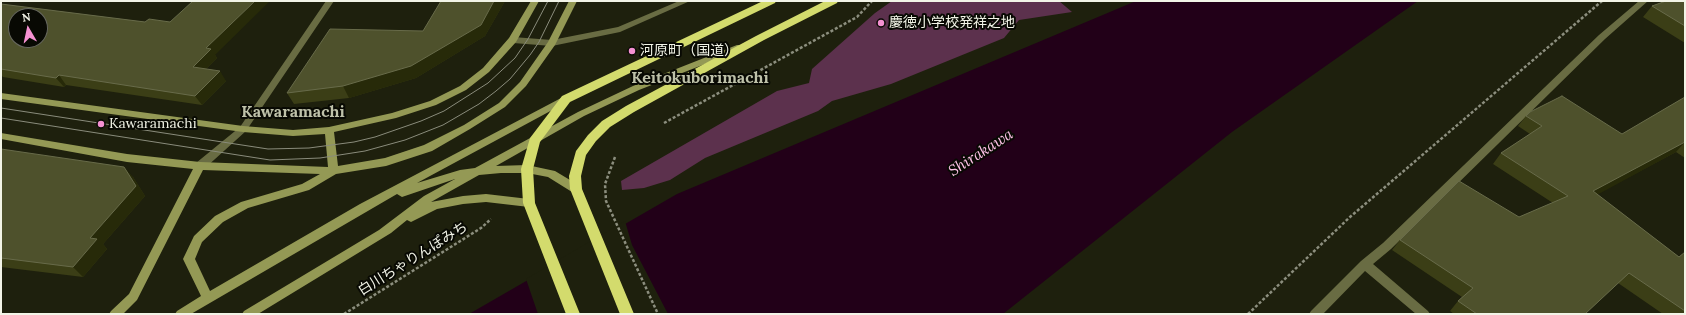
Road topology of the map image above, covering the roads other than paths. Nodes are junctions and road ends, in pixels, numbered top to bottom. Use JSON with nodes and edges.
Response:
{"nodes":[{"id":1,"x":330,"y":1,"type":"edge"},
{"id":2,"x":535,"y":1,"type":"edge"},
{"id":3,"x":573,"y":1,"type":"edge"},
{"id":4,"x":686,"y":1,"type":"edge"},
{"id":5,"x":771,"y":1,"type":"edge"},
{"id":6,"x":833,"y":1,"type":"edge"},
{"id":7,"x":1644,"y":1,"type":"edge"},
{"id":8,"x":760,"y":38,"type":"junction"},
{"id":9,"x":513,"y":40,"type":"junction"},
{"id":10,"x":552,"y":43,"type":"junction"},
{"id":11,"x":1,"y":96,"type":"edge"},
{"id":12,"x":566,"y":99,"type":"junction"},
{"id":13,"x":243,"y":129,"type":"junction"},
{"id":14,"x":329,"y":130,"type":"junction"},
{"id":15,"x":1,"y":136,"type":"edge"},
{"id":16,"x":534,"y":141,"type":"junction"},
{"id":17,"x":200,"y":166,"type":"junction"},
{"id":18,"x":527,"y":169,"type":"junction"},
{"id":19,"x":334,"y":171,"type":"junction"},
{"id":20,"x":478,"y":172,"type":"junction"},
{"id":21,"x":572,"y":182,"type":"junction"},
{"id":22,"x":529,"y":204,"type":"junction"},
{"id":23,"x":364,"y":207,"type":"junction"},
{"id":24,"x":383,"y":232,"type":"junction"},
{"id":25,"x":1365,"y":264,"type":"junction"},
{"id":26,"x":208,"y":298,"type":"junction"},
{"id":27,"x":115,"y":314,"type":"edge"},
{"id":28,"x":181,"y":314,"type":"edge"},
{"id":29,"x":248,"y":314,"type":"edge"},
{"id":30,"x":572,"y":314,"type":"edge"},
{"id":31,"x":627,"y":314,"type":"edge"},
{"id":32,"x":1315,"y":314,"type":"edge"},
{"id":33,"x":1424,"y":314,"type":"edge"}],
"edges":[{"from":1,"to":13,"type":"street"},
{"from":2,"to":9,"type":"street"},
{"from":3,"to":10,"type":"street"},
{"from":4,"to":10,"type":"street"},
{"from":5,"to":12,"type":"highway"},
{"from":6,"to":8,"type":"highway"},
{"from":7,"to":25,"type":"street"},
{"from":8,"to":16,"type":"street"},
{"from":8,"to":21,"type":"highway"},
{"from":9,"to":10,"type":"street"},
{"from":9,"to":14,"type":"street"},
{"from":10,"to":19,"type":"street"},
{"from":11,"to":13,"type":"street"},
{"from":12,"to":16,"type":"highway"},
{"from":12,"to":23,"type":"street"},
{"from":13,"to":14,"type":"street"},
{"from":13,"to":17,"type":"street"},
{"from":14,"to":19,"type":"street"},
{"from":15,"to":17,"type":"street"},
{"from":16,"to":18,"type":"highway"},
{"from":16,"to":20,"type":"street"},
{"from":17,"to":19,"type":"street"},
{"from":17,"to":27,"type":"street"},
{"from":18,"to":20,"type":"street"},
{"from":18,"to":21,"type":"street"},
{"from":18,"to":22,"type":"highway"},
{"from":19,"to":26,"type":"street"},
{"from":20,"to":23,"type":"street"},
{"from":20,"to":24,"type":"street"},
{"from":21,"to":31,"type":"highway"},
{"from":22,"to":24,"type":"street"},
{"from":22,"to":30,"type":"highway"},
{"from":23,"to":26,"type":"street"},
{"from":24,"to":29,"type":"street"},
{"from":25,"to":32,"type":"street"},
{"from":25,"to":33,"type":"street"},
{"from":26,"to":28,"type":"street"}]}
